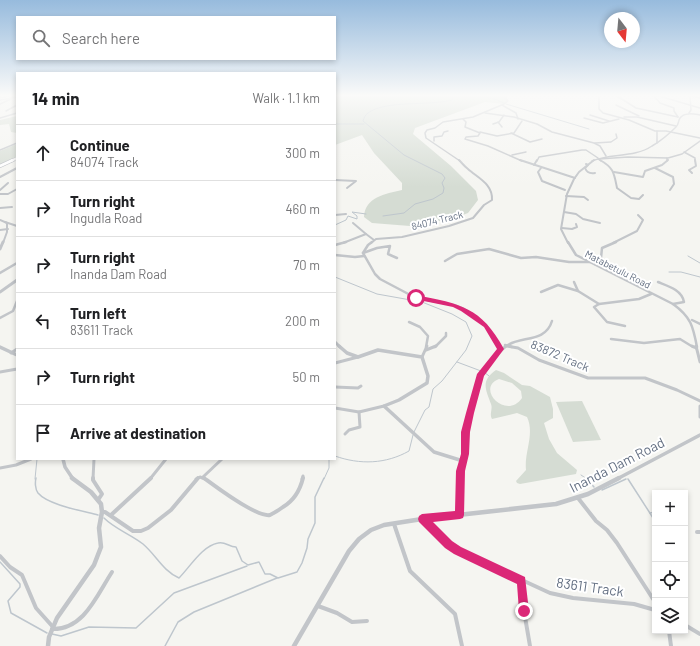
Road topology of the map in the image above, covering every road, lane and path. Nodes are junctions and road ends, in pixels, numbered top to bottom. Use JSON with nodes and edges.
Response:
{"nodes":[{"id":1,"x":437,"y":126,"type":"edge"},
{"id":2,"x":465,"y":126,"type":"edge"},
{"id":3,"x":520,"y":126,"type":"edge"},
{"id":4,"x":539,"y":126,"type":"edge"},
{"id":5,"x":642,"y":126,"type":"edge"},
{"id":6,"x":676,"y":126,"type":"edge"},
{"id":7,"x":448,"y":132,"type":"dead end"},
{"id":8,"x":480,"y":132,"type":"junction"},
{"id":9,"x":657,"y":132,"type":"junction"},
{"id":10,"x":671,"y":132,"type":"junction"},
{"id":11,"x":511,"y":133,"type":"junction"},
{"id":12,"x":616,"y":134,"type":"dead end"},
{"id":13,"x":700,"y":138,"type":"edge"},
{"id":14,"x":542,"y":139,"type":"dead end"},
{"id":15,"x":434,"y":141,"type":"junction"},
{"id":16,"x":700,"y":141,"type":"edge"},
{"id":17,"x":16,"y":143,"type":"edge"},
{"id":18,"x":595,"y":143,"type":"junction"},
{"id":19,"x":657,"y":144,"type":"junction"},
{"id":20,"x":0,"y":150,"type":"edge"},
{"id":21,"x":526,"y":152,"type":"dead end"},
{"id":22,"x":684,"y":152,"type":"junction"},
{"id":23,"x":512,"y":155,"type":"junction"},
{"id":24,"x":607,"y":157,"type":"junction"},
{"id":25,"x":16,"y":158,"type":"edge"},
{"id":26,"x":666,"y":158,"type":"junction"},
{"id":27,"x":598,"y":159,"type":"junction"},
{"id":28,"x":586,"y":164,"type":"junction"},
{"id":29,"x":534,"y":165,"type":"junction"},
{"id":30,"x":0,"y":166,"type":"edge"},
{"id":31,"x":541,"y":167,"type":"junction"},
{"id":32,"x":16,"y":168,"type":"edge"},
{"id":33,"x":654,"y":168,"type":"junction"},
{"id":34,"x":595,"y":172,"type":"dead end"},
{"id":35,"x":614,"y":172,"type":"junction"},
{"id":36,"x":692,"y":173,"type":"dead end"},
{"id":37,"x":0,"y":177,"type":"edge"},
{"id":38,"x":576,"y":178,"type":"junction"},
{"id":39,"x":336,"y":180,"type":"edge"},
{"id":40,"x":8,"y":183,"type":"dead end"},
{"id":41,"x":563,"y":186,"type":"dead end"},
{"id":42,"x":347,"y":188,"type":"dead end"},
{"id":43,"x":0,"y":190,"type":"edge"},
{"id":44,"x":16,"y":190,"type":"edge"},
{"id":45,"x":565,"y":190,"type":"junction"},
{"id":46,"x":670,"y":190,"type":"dead end"},
{"id":47,"x":567,"y":193,"type":"junction"},
{"id":48,"x":0,"y":194,"type":"edge"},
{"id":49,"x":643,"y":195,"type":"dead end"},
{"id":50,"x":566,"y":196,"type":"junction"},
{"id":51,"x":588,"y":200,"type":"dead end"},
{"id":52,"x":12,"y":207,"type":"dead end"},
{"id":53,"x":0,"y":208,"type":"edge"},
{"id":54,"x":564,"y":212,"type":"junction"},
{"id":55,"x":336,"y":214,"type":"edge"},
{"id":56,"x":346,"y":214,"type":"dead end"},
{"id":57,"x":638,"y":215,"type":"dead end"},
{"id":58,"x":0,"y":220,"type":"edge"},
{"id":59,"x":5,"y":222,"type":"junction"},
{"id":60,"x":353,"y":223,"type":"dead end"},
{"id":61,"x":600,"y":223,"type":"dead end"},
{"id":62,"x":576,"y":224,"type":"dead end"},
{"id":63,"x":16,"y":226,"type":"edge"},
{"id":64,"x":562,"y":228,"type":"junction"},
{"id":65,"x":8,"y":229,"type":"junction"},
{"id":66,"x":0,"y":230,"type":"edge"},
{"id":67,"x":366,"y":234,"type":"junction"},
{"id":68,"x":374,"y":240,"type":"junction"},
{"id":69,"x":336,"y":245,"type":"edge"},
{"id":70,"x":0,"y":249,"type":"edge"},
{"id":71,"x":364,"y":254,"type":"junction"},
{"id":72,"x":336,"y":255,"type":"edge"},
{"id":73,"x":397,"y":258,"type":"dead end"},
{"id":74,"x":445,"y":261,"type":"dead end"},
{"id":75,"x":590,"y":262,"type":"junction"},
{"id":76,"x":16,"y":264,"type":"edge"},
{"id":77,"x":594,"y":264,"type":"junction"},
{"id":78,"x":0,"y":273,"type":"edge"},
{"id":79,"x":16,"y":281,"type":"edge"},
{"id":80,"x":574,"y":282,"type":"dead end"},
{"id":81,"x":658,"y":282,"type":"dead end"},
{"id":82,"x":0,"y":292,"type":"edge"},
{"id":83,"x":542,"y":292,"type":"dead end"},
{"id":84,"x":578,"y":292,"type":"junction"},
{"id":85,"x":650,"y":294,"type":"junction"},
{"id":86,"x":16,"y":304,"type":"edge"},
{"id":87,"x":599,"y":304,"type":"junction"},
{"id":88,"x":673,"y":304,"type":"junction"},
{"id":89,"x":0,"y":318,"type":"edge"},
{"id":90,"x":552,"y":320,"type":"dead end"},
{"id":91,"x":692,"y":320,"type":"junction"},
{"id":92,"x":408,"y":322,"type":"dead end"},
{"id":93,"x":700,"y":324,"type":"edge"},
{"id":94,"x":625,"y":326,"type":"dead end"},
{"id":95,"x":446,"y":333,"type":"dead end"},
{"id":96,"x":611,"y":339,"type":"dead end"},
{"id":97,"x":336,"y":343,"type":"edge"},
{"id":98,"x":506,"y":345,"type":"junction"},
{"id":99,"x":0,"y":347,"type":"edge"},
{"id":100,"x":696,"y":348,"type":"junction"},
{"id":101,"x":501,"y":349,"type":"junction"},
{"id":102,"x":16,"y":350,"type":"edge"},
{"id":103,"x":426,"y":350,"type":"junction"},
{"id":104,"x":11,"y":353,"type":"junction"},
{"id":105,"x":16,"y":355,"type":"edge"},
{"id":106,"x":422,"y":357,"type":"junction"},
{"id":107,"x":358,"y":358,"type":"junction"},
{"id":108,"x":336,"y":362,"type":"edge"},
{"id":109,"x":700,"y":362,"type":"edge"},
{"id":110,"x":16,"y":369,"type":"edge"},
{"id":111,"x":0,"y":372,"type":"edge"},
{"id":112,"x":361,"y":386,"type":"dead end"},
{"id":113,"x":336,"y":387,"type":"edge"},
{"id":114,"x":700,"y":400,"type":"edge"},
{"id":115,"x":384,"y":406,"type":"junction"},
{"id":116,"x":700,"y":406,"type":"edge"},
{"id":117,"x":336,"y":408,"type":"edge"},
{"id":118,"x":359,"y":412,"type":"junction"},
{"id":119,"x":700,"y":417,"type":"edge"},
{"id":120,"x":345,"y":434,"type":"dead end"},
{"id":121,"x":700,"y":435,"type":"edge"},
{"id":122,"x":28,"y":460,"type":"edge"},
{"id":123,"x":63,"y":460,"type":"edge"},
{"id":124,"x":94,"y":460,"type":"edge"},
{"id":125,"x":165,"y":460,"type":"edge"},
{"id":126,"x":221,"y":460,"type":"edge"},
{"id":127,"x":463,"y":461,"type":"junction"},
{"id":128,"x":0,"y":468,"type":"edge"},
{"id":129,"x":303,"y":476,"type":"dead end"},
{"id":130,"x":203,"y":477,"type":"junction"},
{"id":131,"x":578,"y":498,"type":"junction"},
{"id":132,"x":98,"y":500,"type":"junction"},
{"id":133,"x":102,"y":512,"type":"junction"},
{"id":134,"x":460,"y":515,"type":"junction"},
{"id":135,"x":110,"y":516,"type":"junction"},
{"id":136,"x":422,"y":519,"type":"junction"},
{"id":137,"x":394,"y":523,"type":"junction"},
{"id":138,"x":0,"y":556,"type":"edge"},
{"id":139,"x":112,"y":572,"type":"dead end"},
{"id":140,"x":522,"y":581,"type":"junction"},
{"id":141,"x":652,"y":598,"type":"edge"},
{"id":142,"x":318,"y":606,"type":"junction"},
{"id":143,"x":652,"y":609,"type":"edge"},
{"id":144,"x":367,"y":621,"type":"dead end"},
{"id":145,"x":688,"y":627,"type":"edge"},
{"id":146,"x":52,"y":628,"type":"junction"},
{"id":147,"x":669,"y":634,"type":"edge"},
{"id":148,"x":700,"y":634,"type":"edge"},
{"id":149,"x":48,"y":646,"type":"edge"},
{"id":150,"x":294,"y":646,"type":"edge"},
{"id":151,"x":462,"y":646,"type":"edge"},
{"id":152,"x":530,"y":646,"type":"edge"},
{"id":153,"x":671,"y":646,"type":"edge"}],
"edges":[{"from":1,"to":15,"type":"street"},
{"from":2,"to":8,"type":"street"},
{"from":3,"to":11,"type":"street"},
{"from":4,"to":18,"type":"street"},
{"from":5,"to":9,"type":"street"},
{"from":6,"to":10,"type":"street"},
{"from":7,"to":15,"type":"street"},
{"from":8,"to":11,"type":"street"},
{"from":8,"to":23,"type":"street"},
{"from":9,"to":10,"type":"street"},
{"from":9,"to":19,"type":"street"},
{"from":10,"to":13,"type":"street"},
{"from":10,"to":19,"type":"street"},
{"from":11,"to":14,"type":"street"},
{"from":12,"to":18,"type":"street"},
{"from":15,"to":68,"type":"street","name":"84074 Track"},
{"from":16,"to":22,"type":"street"},
{"from":17,"to":20,"type":"street"},
{"from":18,"to":24,"type":"street"},
{"from":19,"to":24,"type":"street"},
{"from":21,"to":23,"type":"street"},
{"from":22,"to":26,"type":"street"},
{"from":22,"to":36,"type":"street"},
{"from":23,"to":29,"type":"street"},
{"from":24,"to":27,"type":"street"},
{"from":25,"to":30,"type":"main road"},
{"from":26,"to":27,"type":"street"},
{"from":26,"to":33,"type":"street"},
{"from":27,"to":28,"type":"street"},
{"from":27,"to":29,"type":"street"},
{"from":27,"to":35,"type":"street"},
{"from":28,"to":34,"type":"street"},
{"from":28,"to":38,"type":"street"},
{"from":29,"to":31,"type":"street"},
{"from":31,"to":38,"type":"street"},
{"from":31,"to":45,"type":"street"},
{"from":32,"to":37,"type":"street"},
{"from":33,"to":35,"type":"street"},
{"from":33,"to":46,"type":"street"},
{"from":35,"to":49,"type":"street"},
{"from":38,"to":47,"type":"street"},
{"from":39,"to":42,"type":"street"},
{"from":40,"to":43,"type":"street"},
{"from":41,"to":45,"type":"street"},
{"from":44,"to":48,"type":"street"},
{"from":45,"to":47,"type":"street"},
{"from":47,"to":50,"type":"street"},
{"from":50,"to":51,"type":"street"},
{"from":50,"to":54,"type":"street"},
{"from":52,"to":53,"type":"street"},
{"from":54,"to":61,"type":"street"},
{"from":54,"to":64,"type":"street"},
{"from":55,"to":56,"type":"street"},
{"from":57,"to":77,"type":"street"},
{"from":58,"to":59,"type":"street"},
{"from":59,"to":63,"type":"street"},
{"from":59,"to":65,"type":"street"},
{"from":60,"to":67,"type":"street"},
{"from":62,"to":64,"type":"street"},
{"from":64,"to":75,"type":"street","name":"Matabetulu Road"},
{"from":65,"to":66,"type":"street"},
{"from":65,"to":70,"type":"street"},
{"from":67,"to":68,"type":"street"},
{"from":67,"to":69,"type":"street"},
{"from":68,"to":71,"type":"street"},
{"from":71,"to":72,"type":"street"},
{"from":71,"to":73,"type":"street"},
{"from":71,"to":101,"type":"street"},
{"from":74,"to":75,"type":"street"},
{"from":75,"to":77,"type":"street","name":"Matabetulu Road"},
{"from":76,"to":78,"type":"street"},
{"from":77,"to":85,"type":"street","name":"Matabetulu Road"},
{"from":79,"to":82,"type":"street"},
{"from":80,"to":84,"type":"street"},
{"from":81,"to":88,"type":"street"},
{"from":83,"to":84,"type":"street"},
{"from":84,"to":87,"type":"street"},
{"from":85,"to":87,"type":"street"},
{"from":85,"to":88,"type":"street","name":"Matabetulu Road"},
{"from":86,"to":89,"type":"street"},
{"from":87,"to":94,"type":"street"},
{"from":88,"to":91,"type":"street","name":"Matabetulu Road"},
{"from":90,"to":98,"type":"street"},
{"from":91,"to":93,"type":"street","name":"Matabetulu Road"},
{"from":91,"to":100,"type":"street"},
{"from":92,"to":103,"type":"street"},
{"from":95,"to":103,"type":"street"},
{"from":96,"to":100,"type":"street"},
{"from":97,"to":107,"type":"street"},
{"from":98,"to":101,"type":"street"},
{"from":98,"to":114,"type":"street","name":"83872 Track"},
{"from":99,"to":104,"type":"street"},
{"from":100,"to":109,"type":"street"},
{"from":101,"to":127,"type":"street"},
{"from":102,"to":104,"type":"street"},
{"from":103,"to":106,"type":"street"},
{"from":104,"to":105,"type":"street"},
{"from":106,"to":107,"type":"street"},
{"from":106,"to":115,"type":"street"},
{"from":107,"to":108,"type":"street"},
{"from":110,"to":111,"type":"street"},
{"from":112,"to":113,"type":"street"},
{"from":115,"to":118,"type":"street"},
{"from":115,"to":127,"type":"street"},
{"from":116,"to":119,"type":"street"},
{"from":117,"to":118,"type":"street"},
{"from":118,"to":120,"type":"street"},
{"from":121,"to":131,"type":"street","name":"Inanda Dam Road"},
{"from":122,"to":128,"type":"street"},
{"from":123,"to":132,"type":"street"},
{"from":124,"to":132,"type":"street"},
{"from":125,"to":135,"type":"street"},
{"from":126,"to":130,"type":"street"},
{"from":127,"to":134,"type":"street"},
{"from":129,"to":130,"type":"street"},
{"from":130,"to":135,"type":"street"},
{"from":131,"to":134,"type":"street","name":"Inanda Dam Road"},
{"from":131,"to":141,"type":"street"},
{"from":132,"to":133,"type":"street"},
{"from":133,"to":135,"type":"street"},
{"from":133,"to":146,"type":"street"},
{"from":134,"to":136,"type":"street","name":"Inanda Dam Road"},
{"from":136,"to":137,"type":"street","name":"Inanda Dam Road"},
{"from":136,"to":140,"type":"street","name":"83611 Track"},
{"from":137,"to":142,"type":"street","name":"Inanda Dam Road"},
{"from":137,"to":151,"type":"street"},
{"from":138,"to":146,"type":"street"},
{"from":139,"to":146,"type":"street"},
{"from":140,"to":143,"type":"street","name":"83611 Track"},
{"from":140,"to":152,"type":"street"},
{"from":142,"to":144,"type":"street"},
{"from":142,"to":150,"type":"street","name":"Inanda Dam Road"},
{"from":145,"to":148,"type":"street"},
{"from":146,"to":149,"type":"street"},
{"from":147,"to":153,"type":"street"}]}
